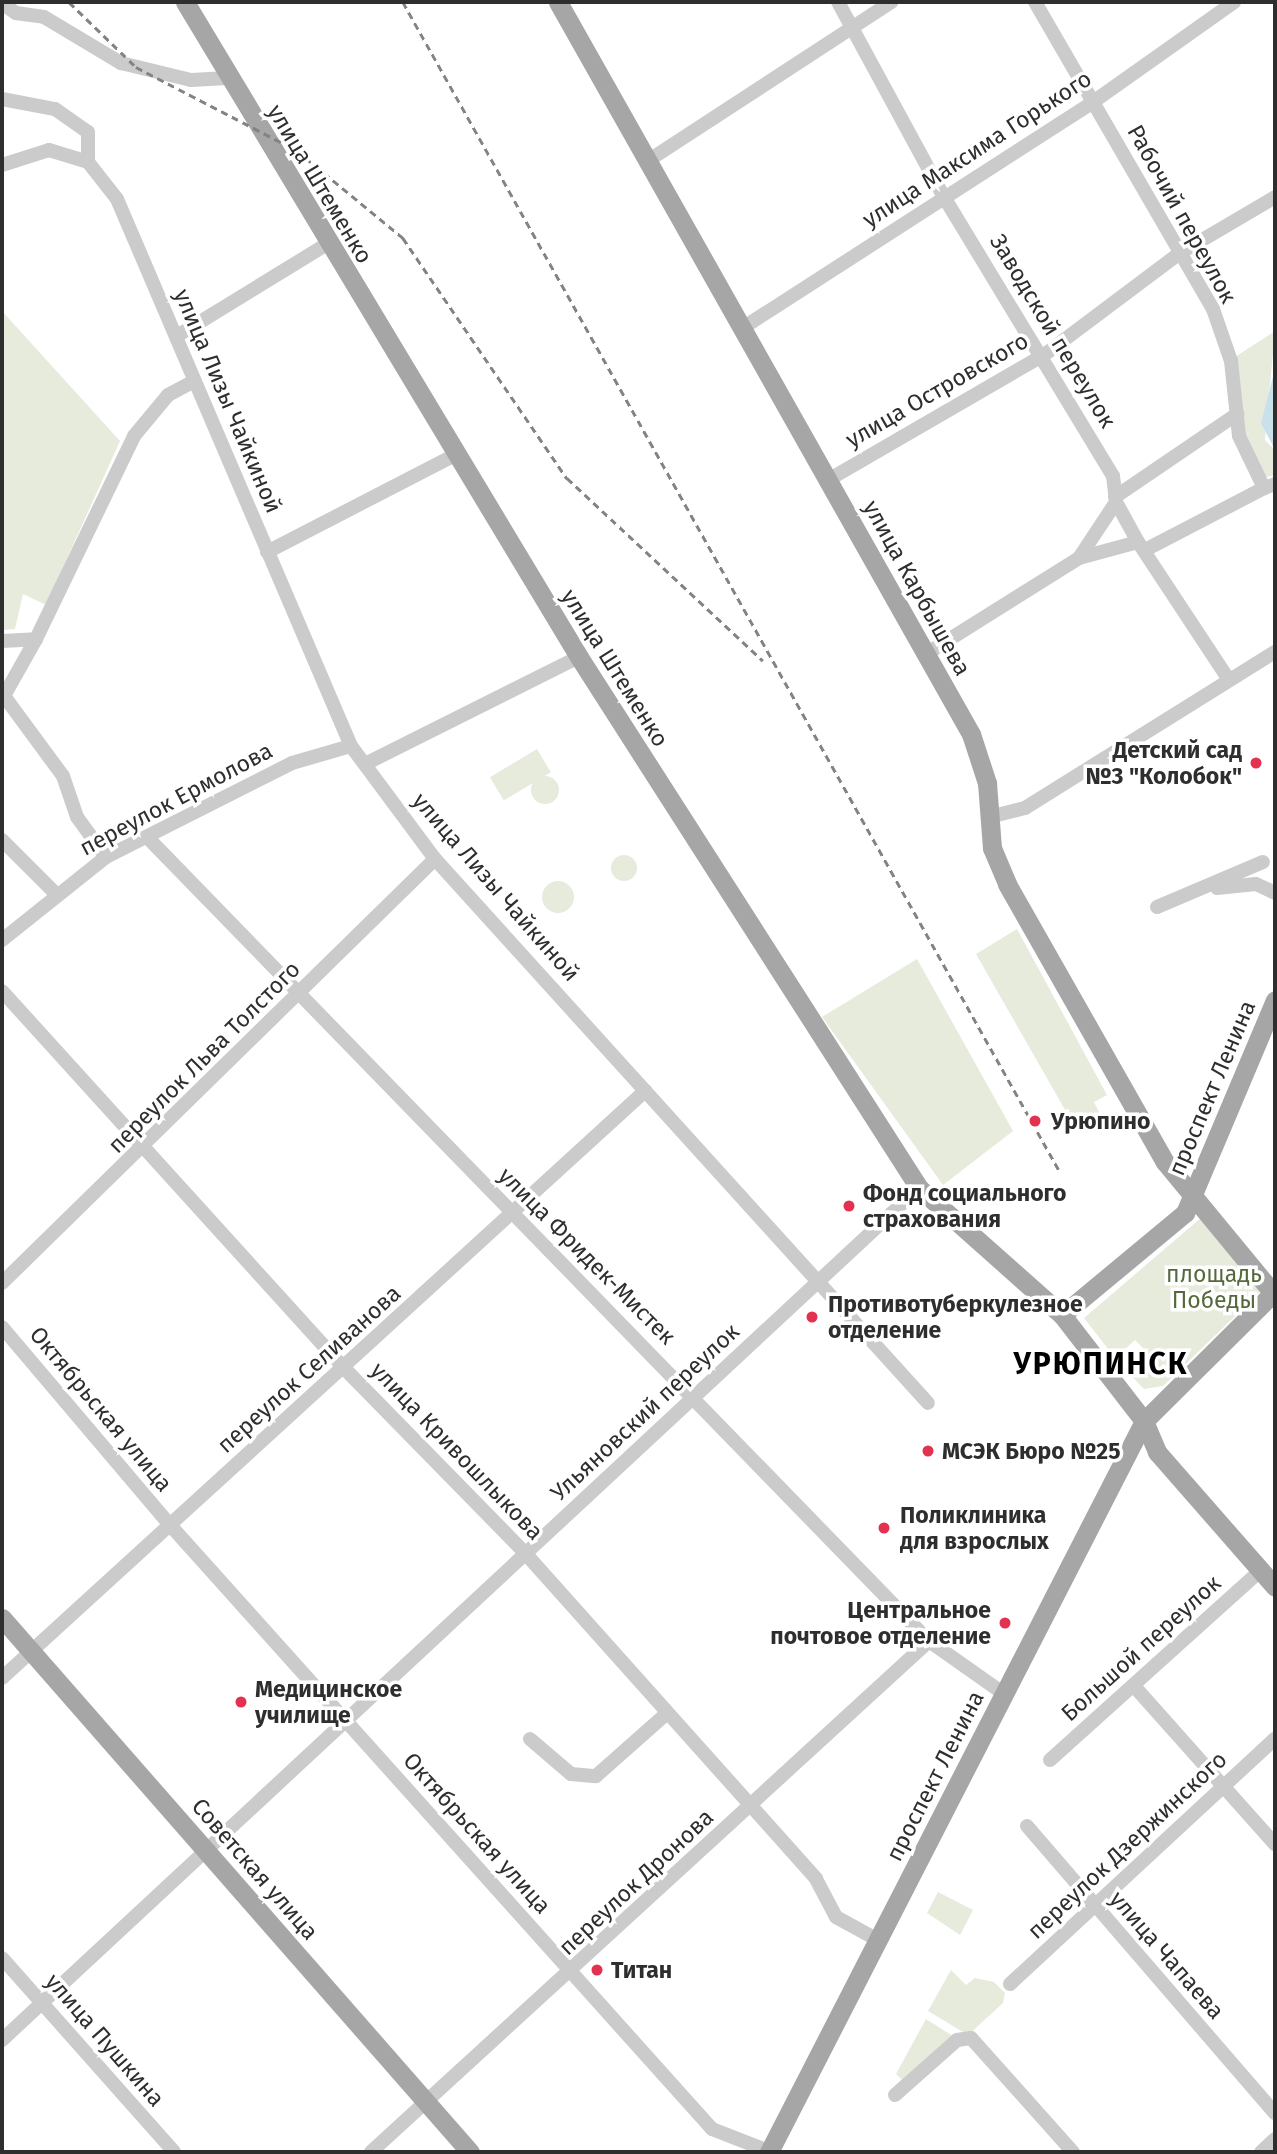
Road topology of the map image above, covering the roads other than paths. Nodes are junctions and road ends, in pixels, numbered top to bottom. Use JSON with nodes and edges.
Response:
{"nodes":[{"id":1,"x":185,"y":2,"type":"edge"},
{"id":2,"x":838,"y":2,"type":"edge"},
{"id":3,"x":891,"y":2,"type":"edge"},
{"id":4,"x":1035,"y":2,"type":"edge"},
{"id":5,"x":1234,"y":2,"type":"edge"},
{"id":6,"x":2,"y":3,"type":"edge"},
{"id":7,"x":557,"y":7,"type":"edge"},
{"id":8,"x":853,"y":27,"type":"junction"},
{"id":9,"x":229,"y":78,"type":"junction"},
{"id":10,"x":2,"y":99,"type":"edge"},
{"id":11,"x":1093,"y":102,"type":"junction"},
{"id":12,"x":88,"y":162,"type":"junction"},
{"id":13,"x":646,"y":162,"type":"junction"},
{"id":14,"x":2,"y":164,"type":"edge"},
{"id":15,"x":944,"y":197,"type":"junction"},
{"id":16,"x":1275,"y":197,"type":"edge"},
{"id":17,"x":327,"y":244,"type":"junction"},
{"id":18,"x":1180,"y":253,"type":"junction"},
{"id":19,"x":741,"y":329,"type":"junction"},
{"id":20,"x":177,"y":336,"type":"junction"},
{"id":21,"x":1044,"y":355,"type":"junction"},
{"id":22,"x":194,"y":381,"type":"junction"},
{"id":23,"x":1237,"y":414,"type":"junction"},
{"id":24,"x":455,"y":454,"type":"junction"},
{"id":25,"x":828,"y":480,"type":"junction"},
{"id":26,"x":1270,"y":486,"type":"edge"},
{"id":27,"x":1115,"y":499,"type":"junction"},
{"id":28,"x":1142,"y":546,"type":"junction"},
{"id":29,"x":267,"y":552,"type":"junction"},
{"id":30,"x":1079,"y":558,"type":"junction"},
{"id":31,"x":36,"y":639,"type":"junction"},
{"id":32,"x":2,"y":641,"type":"edge"},
{"id":33,"x":1275,"y":652,"type":"edge"},
{"id":34,"x":926,"y":654,"type":"junction"},
{"id":35,"x":579,"y":657,"type":"junction"},
{"id":36,"x":1229,"y":680,"type":"junction"},
{"id":37,"x":351,"y":746,"type":"junction"},
{"id":38,"x":365,"y":764,"type":"junction"},
{"id":39,"x":989,"y":817,"type":"junction"},
{"id":40,"x":148,"y":838,"type":"junction"},
{"id":41,"x":2,"y":840,"type":"edge"},
{"id":42,"x":106,"y":858,"type":"junction"},
{"id":43,"x":436,"y":859,"type":"junction"},
{"id":44,"x":1263,"y":862,"type":"dead end"},
{"id":45,"x":1208,"y":889,"type":"junction"},
{"id":46,"x":55,"y":893,"type":"junction"},
{"id":47,"x":1275,"y":893,"type":"edge"},
{"id":48,"x":1157,"y":907,"type":"dead end"},
{"id":49,"x":2,"y":940,"type":"edge"},
{"id":50,"x":2,"y":990,"type":"edge"},
{"id":51,"x":297,"y":997,"type":"junction"},
{"id":52,"x":1275,"y":1000,"type":"edge"},
{"id":53,"x":645,"y":1091,"type":"junction"},
{"id":54,"x":147,"y":1146,"type":"junction"},
{"id":55,"x":919,"y":1188,"type":"junction"},
{"id":56,"x":1194,"y":1195,"type":"junction"},
{"id":57,"x":513,"y":1213,"type":"junction"},
{"id":58,"x":819,"y":1280,"type":"junction"},
{"id":59,"x":2,"y":1283,"type":"edge"},
{"id":60,"x":1273,"y":1287,"type":"edge"},
{"id":61,"x":1062,"y":1315,"type":"junction"},
{"id":62,"x":2,"y":1327,"type":"edge"},
{"id":63,"x":344,"y":1368,"type":"junction"},
{"id":64,"x":694,"y":1398,"type":"junction"},
{"id":65,"x":928,"y":1403,"type":"dead end"},
{"id":66,"x":1144,"y":1421,"type":"junction"},
{"id":67,"x":171,"y":1526,"type":"junction"},
{"id":68,"x":525,"y":1553,"type":"junction"},
{"id":69,"x":1261,"y":1570,"type":"junction"},
{"id":70,"x":1275,"y":1587,"type":"edge"},
{"id":71,"x":2,"y":1618,"type":"edge"},
{"id":72,"x":929,"y":1641,"type":"junction"},
{"id":73,"x":31,"y":1651,"type":"junction"},
{"id":74,"x":2,"y":1678,"type":"edge"},
{"id":75,"x":1134,"y":1686,"type":"junction"},
{"id":76,"x":1004,"y":1694,"type":"junction"},
{"id":77,"x":665,"y":1715,"type":"junction"},
{"id":78,"x":345,"y":1720,"type":"junction"},
{"id":79,"x":530,"y":1739,"type":"dead end"},
{"id":80,"x":1275,"y":1739,"type":"edge"},
{"id":81,"x":1050,"y":1759,"type":"dead end"},
{"id":82,"x":1223,"y":1785,"type":"junction"},
{"id":83,"x":750,"y":1808,"type":"junction"},
{"id":84,"x":1027,"y":1826,"type":"dead end"},
{"id":85,"x":1275,"y":1844,"type":"edge"},
{"id":86,"x":204,"y":1848,"type":"junction"},
{"id":87,"x":1094,"y":1906,"type":"junction"},
{"id":88,"x":878,"y":1940,"type":"junction"},
{"id":89,"x":2,"y":1958,"type":"edge"},
{"id":90,"x":571,"y":1973,"type":"junction"},
{"id":91,"x":1010,"y":1984,"type":"dead end"},
{"id":92,"x":42,"y":2003,"type":"junction"},
{"id":93,"x":2,"y":2040,"type":"edge"},
{"id":94,"x":895,"y":2095,"type":"dead end"},
{"id":95,"x":426,"y":2102,"type":"junction"},
{"id":96,"x":1275,"y":2113,"type":"edge"},
{"id":97,"x":1275,"y":2139,"type":"edge"},
{"id":98,"x":173,"y":2152,"type":"edge"},
{"id":99,"x":371,"y":2152,"type":"edge"},
{"id":100,"x":470,"y":2152,"type":"edge"},
{"id":101,"x":770,"y":2152,"type":"edge"},
{"id":102,"x":1073,"y":2152,"type":"edge"},
{"id":103,"x":1261,"y":2152,"type":"edge"}],
"edges":[{"from":1,"to":9,"type":"main road","name":"улица Штеменко"},
{"from":2,"to":8,"type":"street","name":"Заводской переулок"},
{"from":3,"to":8,"type":"street"},
{"from":4,"to":11,"type":"street","name":"Рабочий переулок"},
{"from":5,"to":11,"type":"street","name":"улица Максима Горького"},
{"from":6,"to":9,"type":"street"},
{"from":7,"to":13,"type":"main road","name":"улица Карбышева"},
{"from":8,"to":13,"type":"street"},
{"from":8,"to":15,"type":"street","name":"Заводской переулок"},
{"from":9,"to":17,"type":"main road","name":"улица Штеменко"},
{"from":10,"to":12,"type":"street"},
{"from":11,"to":15,"type":"street","name":"улица Максима Горького"},
{"from":11,"to":18,"type":"street","name":"Рабочий переулок"},
{"from":12,"to":14,"type":"street"},
{"from":12,"to":20,"type":"street","name":"улица Лизы Чайкиной"},
{"from":13,"to":19,"type":"main road","name":"улица Карбышева"},
{"from":15,"to":19,"type":"street","name":"улица Максима Горького"},
{"from":15,"to":21,"type":"street","name":"Заводской переулок"},
{"from":16,"to":18,"type":"street","name":"улица Островского"},
{"from":17,"to":20,"type":"street"},
{"from":17,"to":24,"type":"main road","name":"улица Штеменко"},
{"from":18,"to":21,"type":"street","name":"улица Островского"},
{"from":18,"to":23,"type":"street","name":"Рабочий переулок"},
{"from":19,"to":25,"type":"main road","name":"улица Карбышева"},
{"from":20,"to":22,"type":"street","name":"улица Лизы Чайкиной"},
{"from":21,"to":25,"type":"street","name":"улица Островского"},
{"from":21,"to":27,"type":"street","name":"Заводской переулок"},
{"from":22,"to":29,"type":"street","name":"улица Лизы Чайкиной"},
{"from":22,"to":31,"type":"street"},
{"from":23,"to":26,"type":"street","name":"Рабочий переулок"},
{"from":23,"to":27,"type":"street"},
{"from":24,"to":29,"type":"street"},
{"from":24,"to":35,"type":"main road","name":"улица Штеменко"},
{"from":25,"to":34,"type":"main road","name":"улица Карбышева"},
{"from":26,"to":28,"type":"street"},
{"from":27,"to":28,"type":"street","name":"Заводской переулок"},
{"from":27,"to":30,"type":"street"},
{"from":28,"to":30,"type":"street"},
{"from":28,"to":36,"type":"street","name":"Заводской переулок"},
{"from":29,"to":37,"type":"street","name":"улица Лизы Чайкиной"},
{"from":30,"to":34,"type":"street"},
{"from":31,"to":32,"type":"street"},
{"from":31,"to":42,"type":"street"},
{"from":33,"to":36,"type":"street"},
{"from":34,"to":39,"type":"main road","name":"улица Карбышева"},
{"from":35,"to":38,"type":"street"},
{"from":35,"to":55,"type":"main road","name":"улица Штеменко"},
{"from":36,"to":39,"type":"street"},
{"from":37,"to":38,"type":"street","name":"улица Лизы Чайкиной"},
{"from":37,"to":40,"type":"street","name":"переулок Ермолова"},
{"from":38,"to":43,"type":"street","name":"улица Лизы Чайкиной"},
{"from":39,"to":56,"type":"main road","name":"улица Карбышева"},
{"from":40,"to":42,"type":"street","name":"переулок Ермолова"},
{"from":40,"to":51,"type":"street","name":"улица Фридек-Мистек"},
{"from":41,"to":46,"type":"street"},
{"from":42,"to":46,"type":"street","name":"переулок Ермолова"},
{"from":43,"to":51,"type":"street","name":"переулок Льва Толстого"},
{"from":43,"to":53,"type":"street","name":"улица Лизы Чайкиной"},
{"from":44,"to":45,"type":"street"},
{"from":45,"to":47,"type":"street"},
{"from":45,"to":48,"type":"street"},
{"from":46,"to":49,"type":"street","name":"переулок Ермолова"},
{"from":50,"to":54,"type":"street","name":"улица Кривошлыкова"},
{"from":51,"to":54,"type":"street","name":"переулок Льва Толстого"},
{"from":51,"to":57,"type":"street","name":"улица Фридек-Мистек"},
{"from":52,"to":56,"type":"main road","name":"проспект Ленина"},
{"from":53,"to":57,"type":"street","name":"переулок Селиванова"},
{"from":53,"to":58,"type":"street","name":"улица Лизы Чайкиной"},
{"from":54,"to":59,"type":"street","name":"переулок Льва Толстого"},
{"from":54,"to":63,"type":"street","name":"улица Кривошлыкова"},
{"from":55,"to":58,"type":"street","name":"Ульяновский переулок"},
{"from":55,"to":61,"type":"main road","name":"улица Штеменко"},
{"from":56,"to":60,"type":"main road"},
{"from":56,"to":61,"type":"main road"},
{"from":57,"to":63,"type":"street","name":"переулок Селиванова"},
{"from":57,"to":64,"type":"street","name":"улица Фридек-Мистек"},
{"from":58,"to":64,"type":"street","name":"Ульяновский переулок"},
{"from":58,"to":65,"type":"street","name":"улица Лизы Чайкиной"},
{"from":60,"to":66,"type":"main road"},
{"from":61,"to":66,"type":"main road"},
{"from":62,"to":67,"type":"street","name":"Октябрьская улица"},
{"from":63,"to":67,"type":"street","name":"переулок Селиванова"},
{"from":63,"to":68,"type":"street","name":"улица Кривошлыкова"},
{"from":64,"to":68,"type":"street","name":"Ульяновский переулок"},
{"from":64,"to":72,"type":"street","name":"улица Фридек-Мистек"},
{"from":66,"to":69,"type":"main road"},
{"from":66,"to":76,"type":"main road","name":"проспект Ленина"},
{"from":67,"to":73,"type":"street","name":"переулок Селиванова"},
{"from":67,"to":78,"type":"street","name":"Октябрьская улица"},
{"from":68,"to":77,"type":"street","name":"улица Кривошлыкова"},
{"from":68,"to":78,"type":"street","name":"Ульяновский переулок"},
{"from":69,"to":70,"type":"main road"},
{"from":69,"to":75,"type":"street","name":"Большой переулок"},
{"from":71,"to":73,"type":"main road","name":"Советская улица"},
{"from":72,"to":76,"type":"street","name":"улица Фридек-Мистек"},
{"from":72,"to":83,"type":"street","name":"переулок Дронова"},
{"from":73,"to":74,"type":"street","name":"переулок Селиванова"},
{"from":73,"to":86,"type":"main road","name":"Советская улица"},
{"from":75,"to":81,"type":"street","name":"Большой переулок"},
{"from":75,"to":82,"type":"street"},
{"from":76,"to":88,"type":"main road","name":"проспект Ленина"},
{"from":77,"to":79,"type":"street"},
{"from":77,"to":83,"type":"street","name":"улица Кривошлыкова"},
{"from":78,"to":86,"type":"street","name":"Ульяновский переулок"},
{"from":78,"to":90,"type":"street","name":"Октябрьская улица"},
{"from":80,"to":82,"type":"street","name":"переулок Дзержинского"},
{"from":82,"to":85,"type":"street"},
{"from":82,"to":87,"type":"street","name":"переулок Дзержинского"},
{"from":83,"to":88,"type":"street","name":"улица Кривошлыкова"},
{"from":83,"to":90,"type":"street","name":"переулок Дронова"},
{"from":84,"to":87,"type":"street","name":"улица Чапаева"},
{"from":86,"to":92,"type":"street","name":"Ульяновский переулок"},
{"from":86,"to":95,"type":"main road","name":"Советская улица"},
{"from":87,"to":91,"type":"street","name":"переулок Дзержинского"},
{"from":87,"to":96,"type":"street","name":"улица Чапаева"},
{"from":88,"to":101,"type":"main road","name":"проспект Ленина"},
{"from":89,"to":92,"type":"street","name":"улица Пушкина"},
{"from":90,"to":95,"type":"street","name":"переулок Дронова"},
{"from":90,"to":101,"type":"street","name":"Октябрьская улица"},
{"from":92,"to":93,"type":"street","name":"Ульяновский переулок"},
{"from":92,"to":98,"type":"street","name":"улица Пушкина"},
{"from":94,"to":102,"type":"street"},
{"from":95,"to":99,"type":"street","name":"переулок Дронова"},
{"from":95,"to":100,"type":"main road","name":"Советская улица"},
{"from":97,"to":103,"type":"street"}]}
